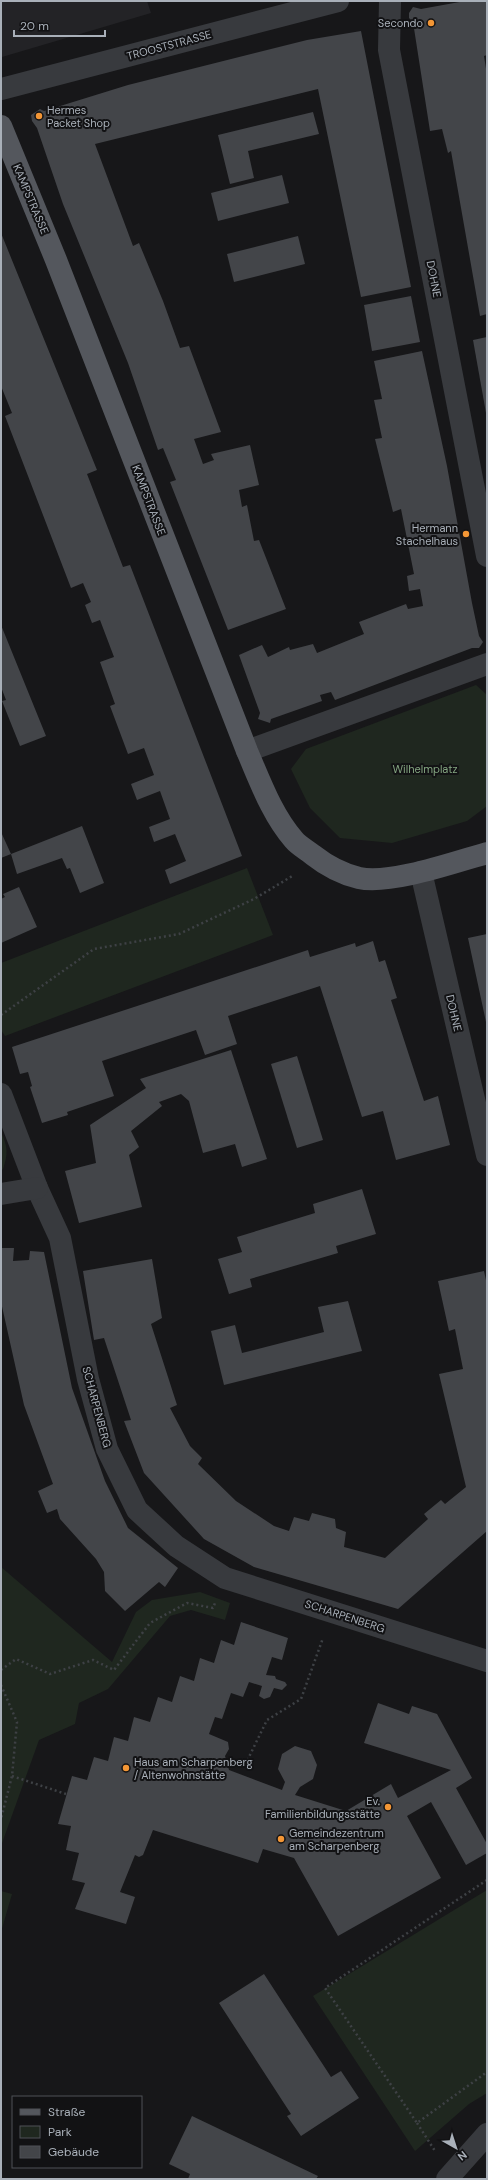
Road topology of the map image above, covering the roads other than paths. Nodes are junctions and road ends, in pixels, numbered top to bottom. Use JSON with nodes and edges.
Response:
{"nodes":[{"id":1,"x":338,"y":1,"type":"edge"},
{"id":2,"x":390,"y":1,"type":"edge"},
{"id":3,"x":1,"y":89,"type":"edge"},
{"id":4,"x":1,"y":126,"type":"edge"},
{"id":5,"x":487,"y":556,"type":"edge"},
{"id":6,"x":487,"y":664,"type":"edge"},
{"id":7,"x":247,"y":751,"type":"junction"},
{"id":8,"x":487,"y":853,"type":"edge"},
{"id":9,"x":421,"y":872,"type":"junction"},
{"id":10,"x":1,"y":1094,"type":"edge"},
{"id":11,"x":487,"y":1155,"type":"edge"},
{"id":12,"x":37,"y":1188,"type":"junction"},
{"id":13,"x":1,"y":1194,"type":"edge"},
{"id":14,"x":487,"y":1660,"type":"edge"},
{"id":15,"x":485,"y":2140,"type":"edge"},
{"id":16,"x":449,"y":2177,"type":"edge"}],
"edges":[{"from":1,"to":3,"type":"street","name":"TROOSTSTRASSE"},
{"from":2,"to":5,"type":"street","name":"DOHNE"},
{"from":4,"to":7,"type":"main road","name":"KAMPSTRASSE"},
{"from":6,"to":7,"type":"street"},
{"from":7,"to":9,"type":"main road","name":"KAMPSTRASSE"},
{"from":8,"to":9,"type":"main road","name":"KAMPSTRASSE"},
{"from":9,"to":11,"type":"street","name":"DOHNE"},
{"from":10,"to":12,"type":"street","name":"SCHARPENBERG"},
{"from":12,"to":13,"type":"street"},
{"from":12,"to":14,"type":"street","name":"SCHARPENBERG"},
{"from":15,"to":16,"type":"street"}]}
